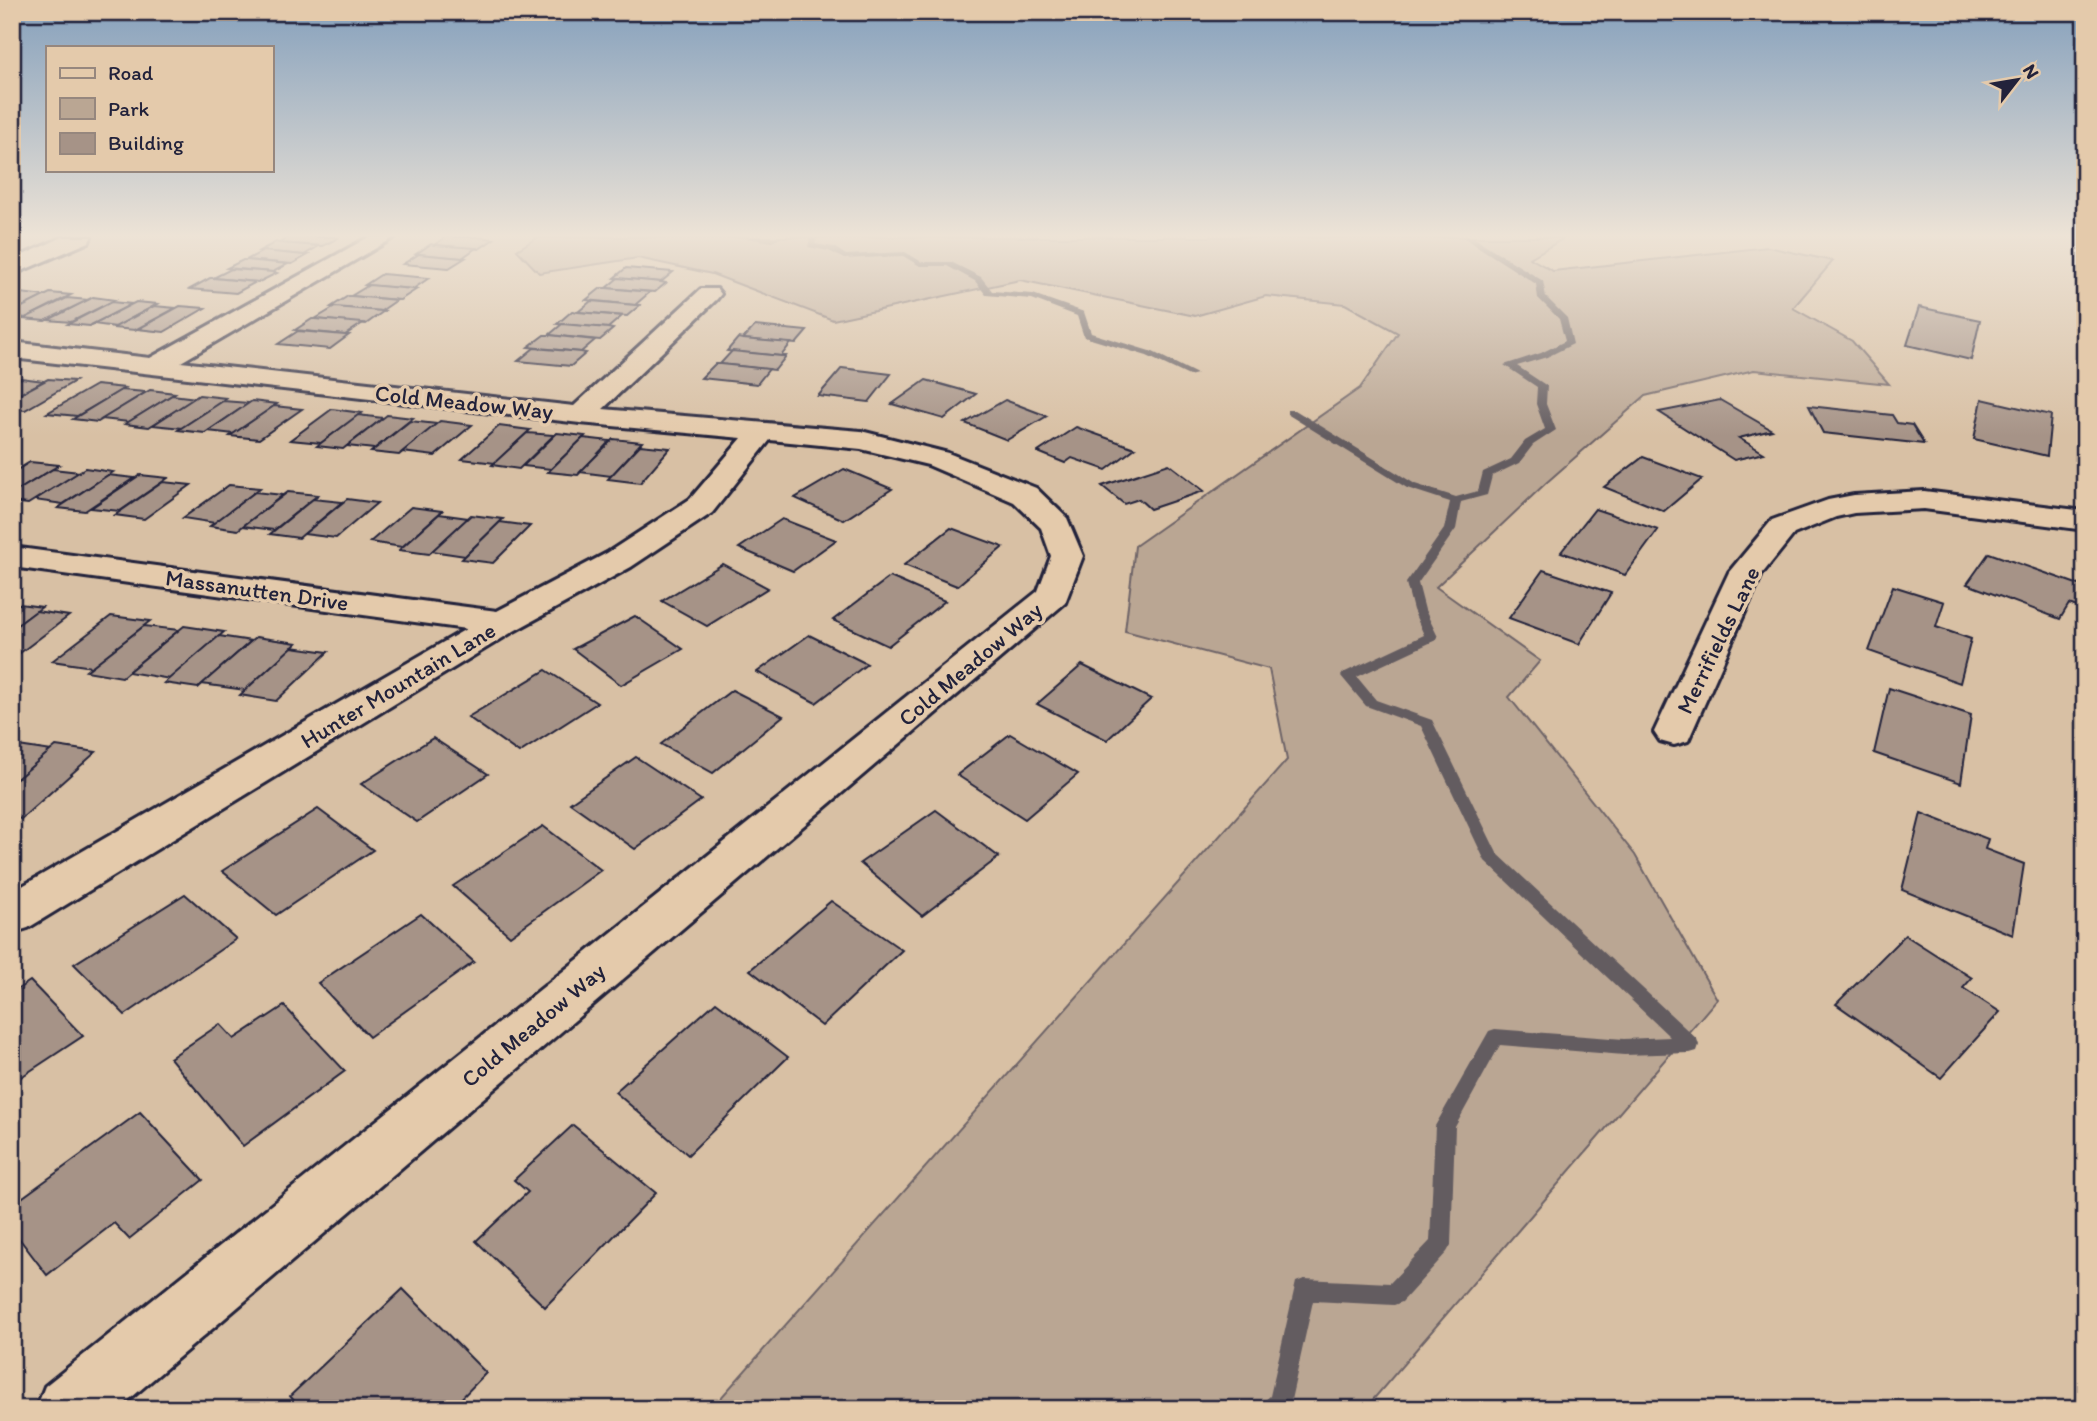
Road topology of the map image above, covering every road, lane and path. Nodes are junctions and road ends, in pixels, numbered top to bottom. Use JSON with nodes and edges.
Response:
{"nodes":[{"id":1,"x":267,"y":303,"type":"edge"},
{"id":2,"x":699,"y":303,"type":"edge"},
{"id":3,"x":12,"y":350,"type":"edge"},
{"id":4,"x":151,"y":368,"type":"junction"},
{"id":5,"x":580,"y":415,"type":"junction"},
{"id":6,"x":762,"y":432,"type":"junction"},
{"id":7,"x":2085,"y":521,"type":"edge"},
{"id":8,"x":12,"y":557,"type":"edge"},
{"id":9,"x":502,"y":623,"type":"junction"},
{"id":10,"x":1674,"y":732,"type":"dead end"},
{"id":11,"x":12,"y":915,"type":"edge"},
{"id":12,"x":68,"y":1409,"type":"edge"}],
"edges":[{"from":1,"to":4,"type":"street"},
{"from":2,"to":5,"type":"street"},
{"from":3,"to":4,"type":"street","name":"Cold Meadow Way"},
{"from":4,"to":5,"type":"street","name":"Cold Meadow Way"},
{"from":5,"to":6,"type":"street","name":"Cold Meadow Way"},
{"from":6,"to":9,"type":"street","name":"Hunter Mountain Lane"},
{"from":6,"to":12,"type":"street","name":"Cold Meadow Way"},
{"from":7,"to":10,"type":"street","name":"Merrifields Lane"},
{"from":8,"to":9,"type":"street","name":"Massanutten Drive"},
{"from":9,"to":11,"type":"street","name":"Hunter Mountain Lane"}]}
